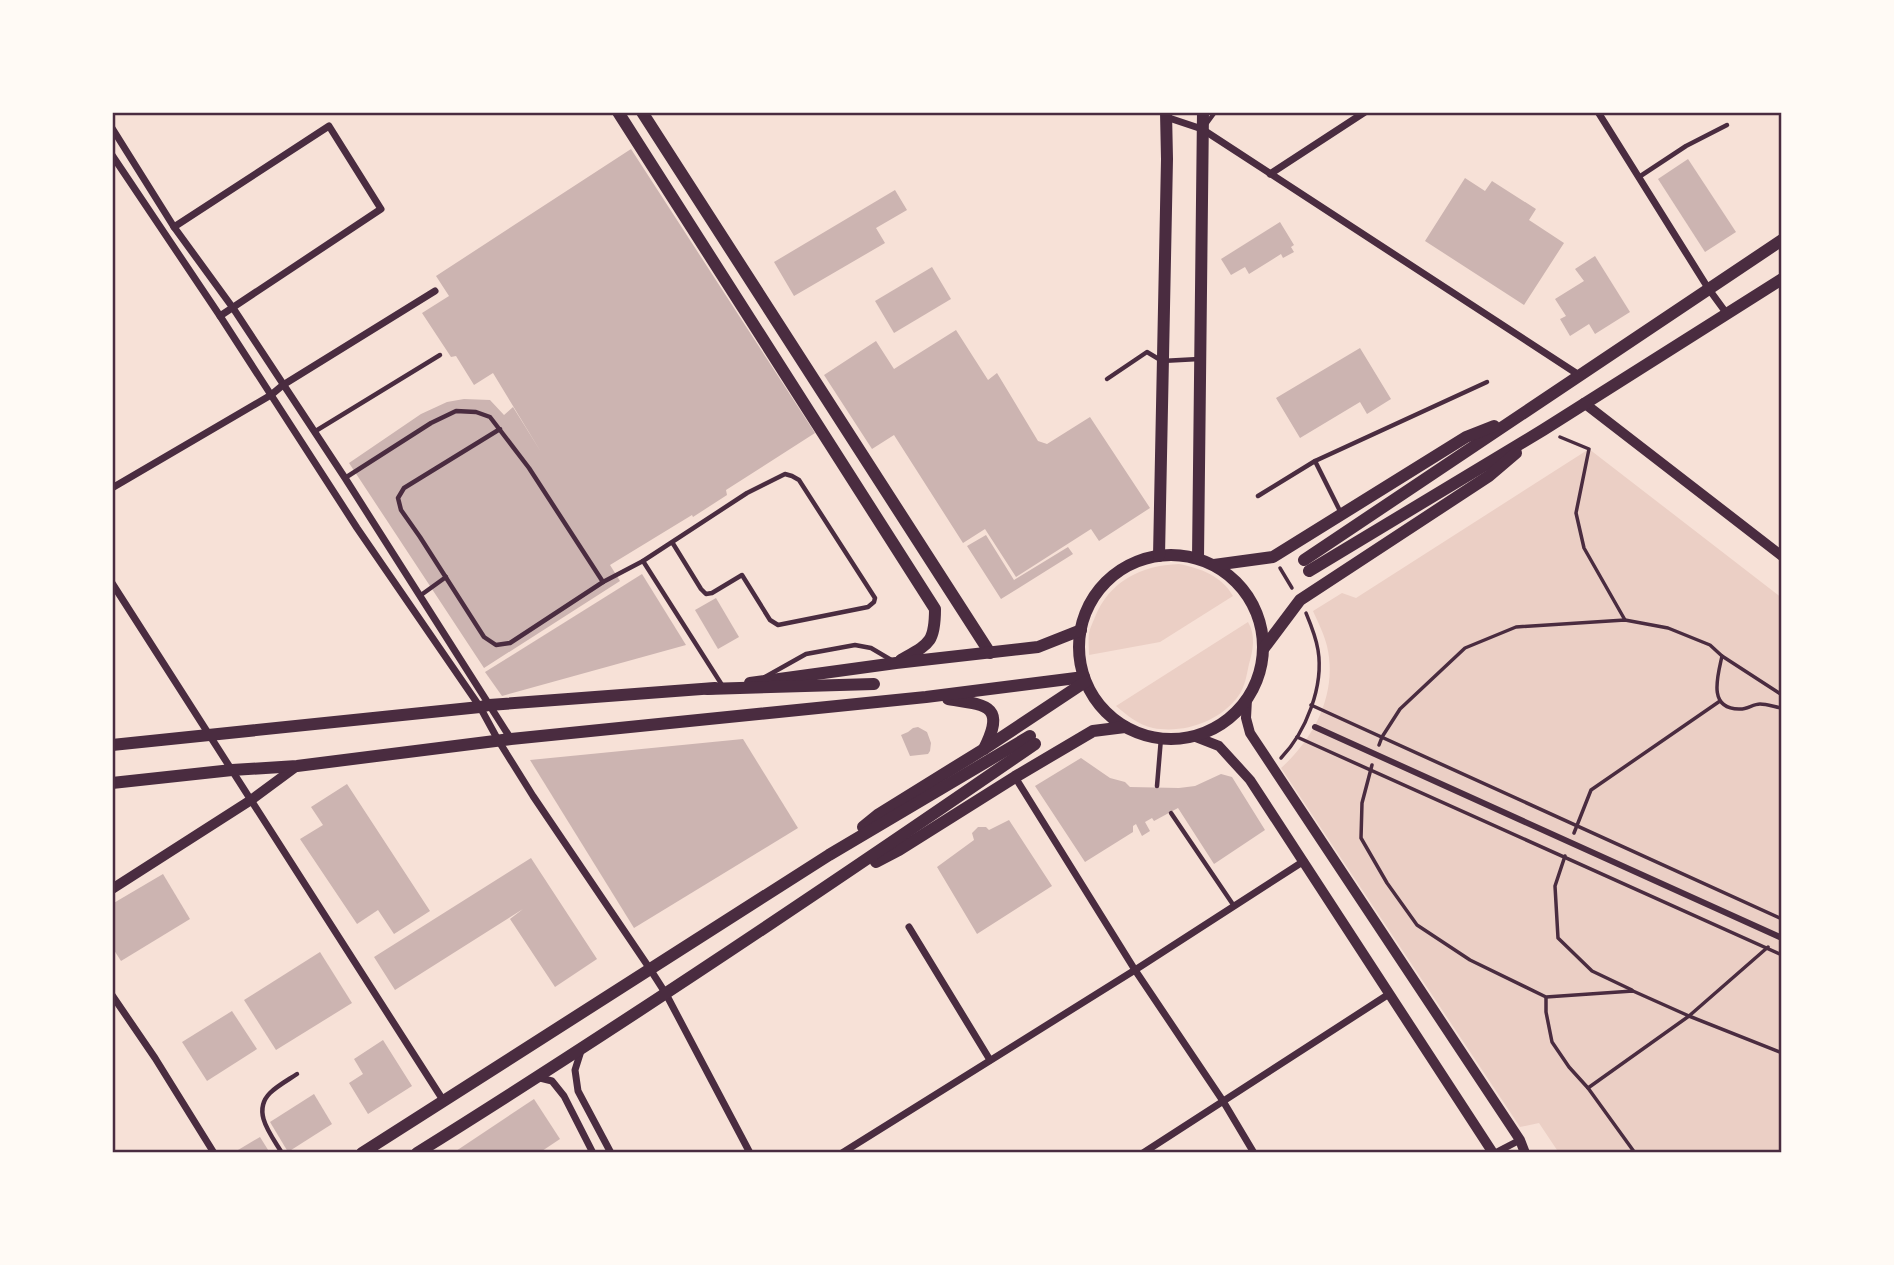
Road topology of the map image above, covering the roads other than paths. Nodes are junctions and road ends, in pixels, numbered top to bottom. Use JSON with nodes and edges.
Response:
{"nodes":[{"id":1,"x":618,"y":112,"type":"edge"},
{"id":2,"x":642,"y":112,"type":"edge"},
{"id":3,"x":1202,"y":112,"type":"edge"},
{"id":4,"x":1215,"y":112,"type":"edge"},
{"id":5,"x":1365,"y":112,"type":"edge"},
{"id":6,"x":1598,"y":112,"type":"edge"},
{"id":7,"x":1166,"y":114,"type":"edge"},
{"id":8,"x":1727,"y":125,"type":"dead end"},
{"id":9,"x":112,"y":128,"type":"edge"},
{"id":10,"x":1202,"y":130,"type":"junction"},
{"id":11,"x":120,"y":141,"type":"junction"},
{"id":12,"x":112,"y":145,"type":"edge"},
{"id":13,"x":112,"y":155,"type":"edge"},
{"id":14,"x":1270,"y":174,"type":"junction"},
{"id":15,"x":1639,"y":177,"type":"junction"},
{"id":16,"x":174,"y":228,"type":"junction"},
{"id":17,"x":1782,"y":240,"type":"edge"},
{"id":18,"x":741,"y":267,"type":"junction"},
{"id":19,"x":724,"y":278,"type":"junction"},
{"id":20,"x":1782,"y":279,"type":"edge"},
{"id":21,"x":1708,"y":288,"type":"junction"},
{"id":22,"x":435,"y":291,"type":"dead end"},
{"id":23,"x":233,"y":308,"type":"junction"},
{"id":24,"x":1727,"y":314,"type":"junction"},
{"id":25,"x":220,"y":316,"type":"junction"},
{"id":26,"x":440,"y":355,"type":"dead end"},
{"id":27,"x":1200,"y":359,"type":"junction"},
{"id":28,"x":1162,"y":361,"type":"junction"},
{"id":29,"x":1579,"y":375,"type":"junction"},
{"id":30,"x":1107,"y":379,"type":"dead end"},
{"id":31,"x":1487,"y":382,"type":"dead end"},
{"id":32,"x":283,"y":385,"type":"junction"},
{"id":33,"x":271,"y":395,"type":"junction"},
{"id":34,"x":1584,"y":403,"type":"junction"},
{"id":35,"x":1518,"y":418,"type":"junction"},
{"id":36,"x":500,"y":429,"type":"junction"},
{"id":37,"x":1543,"y":430,"type":"junction"},
{"id":38,"x":314,"y":432,"type":"junction"},
{"id":39,"x":1315,"y":461,"type":"junction"},
{"id":40,"x":345,"y":478,"type":"junction"},
{"id":41,"x":112,"y":488,"type":"edge"},
{"id":42,"x":1258,"y":496,"type":"dead end"},
{"id":43,"x":1341,"y":514,"type":"junction"},
{"id":44,"x":372,"y":520,"type":"junction"},
{"id":45,"x":356,"y":528,"type":"junction"},
{"id":46,"x":672,"y":542,"type":"junction"},
{"id":47,"x":1159,"y":556,"type":"junction"},
{"id":48,"x":1782,"y":556,"type":"edge"},
{"id":49,"x":1198,"y":558,"type":"junction"},
{"id":50,"x":643,"y":561,"type":"junction"},
{"id":51,"x":1214,"y":565,"type":"junction"},
{"id":52,"x":446,"y":577,"type":"junction"},
{"id":53,"x":603,"y":582,"type":"junction"},
{"id":54,"x":112,"y":583,"type":"edge"},
{"id":55,"x":421,"y":595,"type":"junction"},
{"id":56,"x":408,"y":601,"type":"junction"},
{"id":57,"x":1080,"y":630,"type":"junction"},
{"id":58,"x":1264,"y":648,"type":"junction"},
{"id":59,"x":990,"y":653,"type":"junction"},
{"id":60,"x":896,"y":663,"type":"junction"},
{"id":61,"x":1085,"y":680,"type":"junction"},
{"id":62,"x":757,"y":682,"type":"junction"},
{"id":63,"x":874,"y":684,"type":"dead end"},
{"id":64,"x":723,"y":687,"type":"junction"},
{"id":65,"x":707,"y":690,"type":"junction"},
{"id":66,"x":926,"y":697,"type":"junction"},
{"id":67,"x":1247,"y":699,"type":"junction"},
{"id":68,"x":485,"y":706,"type":"junction"},
{"id":69,"x":1125,"y":727,"type":"junction"},
{"id":70,"x":1315,"y":727,"type":"dead end"},
{"id":71,"x":209,"y":735,"type":"junction"},
{"id":72,"x":1196,"y":737,"type":"junction"},
{"id":73,"x":1161,"y":738,"type":"junction"},
{"id":74,"x":505,"y":740,"type":"junction"},
{"id":75,"x":112,"y":745,"type":"edge"},
{"id":76,"x":984,"y":749,"type":"junction"},
{"id":77,"x":297,"y":766,"type":"junction"},
{"id":78,"x":232,"y":770,"type":"junction"},
{"id":79,"x":1016,"y":777,"type":"junction"},
{"id":80,"x":112,"y":783,"type":"edge"},
{"id":81,"x":1157,"y":786,"type":"dead end"},
{"id":82,"x":251,"y":800,"type":"junction"},
{"id":83,"x":1171,"y":813,"type":"dead end"},
{"id":84,"x":829,"y":855,"type":"junction"},
{"id":85,"x":1304,"y":861,"type":"junction"},
{"id":86,"x":838,"y":880,"type":"junction"},
{"id":87,"x":112,"y":889,"type":"edge"},
{"id":88,"x":1234,"y":906,"type":"junction"},
{"id":89,"x":909,"y":927,"type":"dead end"},
{"id":90,"x":1782,"y":938,"type":"edge"},
{"id":91,"x":650,"y":969,"type":"junction"},
{"id":92,"x":1135,"y":970,"type":"junction"},
{"id":93,"x":666,"y":994,"type":"junction"},
{"id":94,"x":1389,"y":994,"type":"junction"},
{"id":95,"x":112,"y":995,"type":"edge"},
{"id":96,"x":581,"y":1049,"type":"junction"},
{"id":97,"x":990,"y":1060,"type":"junction"},
{"id":98,"x":297,"y":1074,"type":"dead end"},
{"id":99,"x":535,"y":1077,"type":"junction"},
{"id":100,"x":443,"y":1100,"type":"junction"},
{"id":101,"x":1223,"y":1101,"type":"junction"},
{"id":102,"x":1520,"y":1140,"type":"junction"},
{"id":103,"x":214,"y":1153,"type":"edge"},
{"id":104,"x":282,"y":1153,"type":"edge"},
{"id":105,"x":362,"y":1153,"type":"edge"},
{"id":106,"x":417,"y":1153,"type":"edge"},
{"id":107,"x":593,"y":1153,"type":"edge"},
{"id":108,"x":611,"y":1153,"type":"edge"},
{"id":109,"x":750,"y":1153,"type":"edge"},
{"id":110,"x":842,"y":1153,"type":"edge"},
{"id":111,"x":1143,"y":1153,"type":"edge"},
{"id":112,"x":1254,"y":1153,"type":"edge"},
{"id":113,"x":1494,"y":1153,"type":"edge"},
{"id":114,"x":1525,"y":1153,"type":"edge"}],
"edges":[{"from":1,"to":19,"type":"main road"},
{"from":2,"to":18,"type":"main road"},
{"from":3,"to":10,"type":"main road"},
{"from":4,"to":10,"type":"lane"},
{"from":5,"to":14,"type":"street"},
{"from":6,"to":15,"type":"street"},
{"from":7,"to":10,"type":"street"},
{"from":7,"to":28,"type":"main road"},
{"from":8,"to":15,"type":"lane"},
{"from":9,"to":11,"type":"street"},
{"from":10,"to":14,"type":"street"},
{"from":10,"to":27,"type":"main road"},
{"from":11,"to":12,"type":"street"},
{"from":11,"to":16,"type":"street"},
{"from":13,"to":25,"type":"street"},
{"from":14,"to":29,"type":"street"},
{"from":15,"to":21,"type":"street"},
{"from":16,"to":23,"type":"street"},
{"from":16,"to":23,"type":"street"},
{"from":17,"to":21,"type":"main road"},
{"from":18,"to":19,"type":"main road"},
{"from":18,"to":59,"type":"main road"},
{"from":19,"to":60,"type":"main road"},
{"from":20,"to":24,"type":"main road"},
{"from":21,"to":24,"type":"street"},
{"from":21,"to":29,"type":"main road"},
{"from":22,"to":32,"type":"street"},
{"from":23,"to":25,"type":"street"},
{"from":23,"to":32,"type":"street"},
{"from":24,"to":34,"type":"main road"},
{"from":25,"to":33,"type":"street"},
{"from":26,"to":38,"type":"lane"},
{"from":27,"to":28,"type":"lane"},
{"from":27,"to":49,"type":"main road"},
{"from":28,"to":30,"type":"lane"},
{"from":28,"to":47,"type":"main road"},
{"from":29,"to":35,"type":"main road"},
{"from":31,"to":39,"type":"lane"},
{"from":32,"to":33,"type":"street"},
{"from":32,"to":38,"type":"street"},
{"from":33,"to":41,"type":"street"},
{"from":33,"to":45,"type":"street"},
{"from":34,"to":37,"type":"main road"},
{"from":34,"to":48,"type":"street"},
{"from":35,"to":37,"type":"main road"},
{"from":35,"to":43,"type":"main road"},
{"from":36,"to":40,"type":"lane"},
{"from":36,"to":52,"type":"lane"},
{"from":36,"to":53,"type":"lane"},
{"from":37,"to":58,"type":"main road"},
{"from":38,"to":40,"type":"street"},
{"from":39,"to":42,"type":"lane"},
{"from":39,"to":43,"type":"lane"},
{"from":40,"to":44,"type":"street"},
{"from":43,"to":51,"type":"main road"},
{"from":44,"to":45,"type":"street"},
{"from":44,"to":55,"type":"street"},
{"from":45,"to":56,"type":"street"},
{"from":46,"to":46,"type":"lane"},
{"from":46,"to":50,"type":"lane"},
{"from":47,"to":49,"type":"main road"},
{"from":47,"to":57,"type":"main road"},
{"from":49,"to":51,"type":"main road"},
{"from":50,"to":53,"type":"lane"},
{"from":50,"to":64,"type":"lane"},
{"from":51,"to":58,"type":"main road"},
{"from":52,"to":53,"type":"lane"},
{"from":52,"to":55,"type":"lane"},
{"from":54,"to":71,"type":"street"},
{"from":55,"to":56,"type":"street"},
{"from":55,"to":68,"type":"street"},
{"from":56,"to":68,"type":"street"},
{"from":57,"to":59,"type":"main road"},
{"from":57,"to":61,"type":"main road"},
{"from":58,"to":67,"type":"main road"},
{"from":59,"to":60,"type":"main road"},
{"from":60,"to":62,"type":"main road"},
{"from":60,"to":62,"type":"lane"},
{"from":61,"to":66,"type":"main road"},
{"from":61,"to":69,"type":"main road"},
{"from":61,"to":76,"type":"main road"},
{"from":62,"to":64,"type":"main road"},
{"from":63,"to":65,"type":"main road"},
{"from":64,"to":65,"type":"main road"},
{"from":65,"to":68,"type":"main road"},
{"from":66,"to":74,"type":"main road"},
{"from":66,"to":76,"type":"main road"},
{"from":67,"to":72,"type":"main road"},
{"from":67,"to":102,"type":"street"},
{"from":68,"to":71,"type":"main road"},
{"from":68,"to":74,"type":"street"},
{"from":68,"to":74,"type":"street"},
{"from":69,"to":73,"type":"main road"},
{"from":69,"to":79,"type":"main road"},
{"from":70,"to":90,"type":"street"},
{"from":71,"to":75,"type":"main road"},
{"from":71,"to":78,"type":"street"},
{"from":72,"to":73,"type":"main road"},
{"from":72,"to":85,"type":"street"},
{"from":73,"to":81,"type":"lane"},
{"from":74,"to":77,"type":"main road"},
{"from":74,"to":91,"type":"street"},
{"from":76,"to":84,"type":"main road"},
{"from":77,"to":78,"type":"main road"},
{"from":77,"to":82,"type":"street"},
{"from":78,"to":80,"type":"main road"},
{"from":78,"to":82,"type":"street"},
{"from":79,"to":86,"type":"main road"},
{"from":79,"to":92,"type":"street"},
{"from":82,"to":87,"type":"street"},
{"from":82,"to":100,"type":"street"},
{"from":83,"to":88,"type":"lane"},
{"from":84,"to":86,"type":"main road"},
{"from":84,"to":91,"type":"main road"},
{"from":85,"to":88,"type":"street"},
{"from":85,"to":94,"type":"street"},
{"from":86,"to":93,"type":"main road"},
{"from":88,"to":92,"type":"street"},
{"from":89,"to":97,"type":"street"},
{"from":91,"to":93,"type":"street"},
{"from":91,"to":100,"type":"main road"},
{"from":92,"to":97,"type":"street"},
{"from":92,"to":101,"type":"street"},
{"from":93,"to":96,"type":"main road"},
{"from":93,"to":109,"type":"street"},
{"from":94,"to":101,"type":"street"},
{"from":94,"to":113,"type":"street"},
{"from":95,"to":103,"type":"street"},
{"from":96,"to":99,"type":"main road"},
{"from":96,"to":108,"type":"street"},
{"from":97,"to":110,"type":"street"},
{"from":98,"to":104,"type":"lane"},
{"from":99,"to":106,"type":"main road"},
{"from":99,"to":107,"type":"street"},
{"from":100,"to":105,"type":"main road"},
{"from":101,"to":111,"type":"street"},
{"from":101,"to":112,"type":"street"},
{"from":102,"to":113,"type":"street"},
{"from":102,"to":114,"type":"street"}]}
